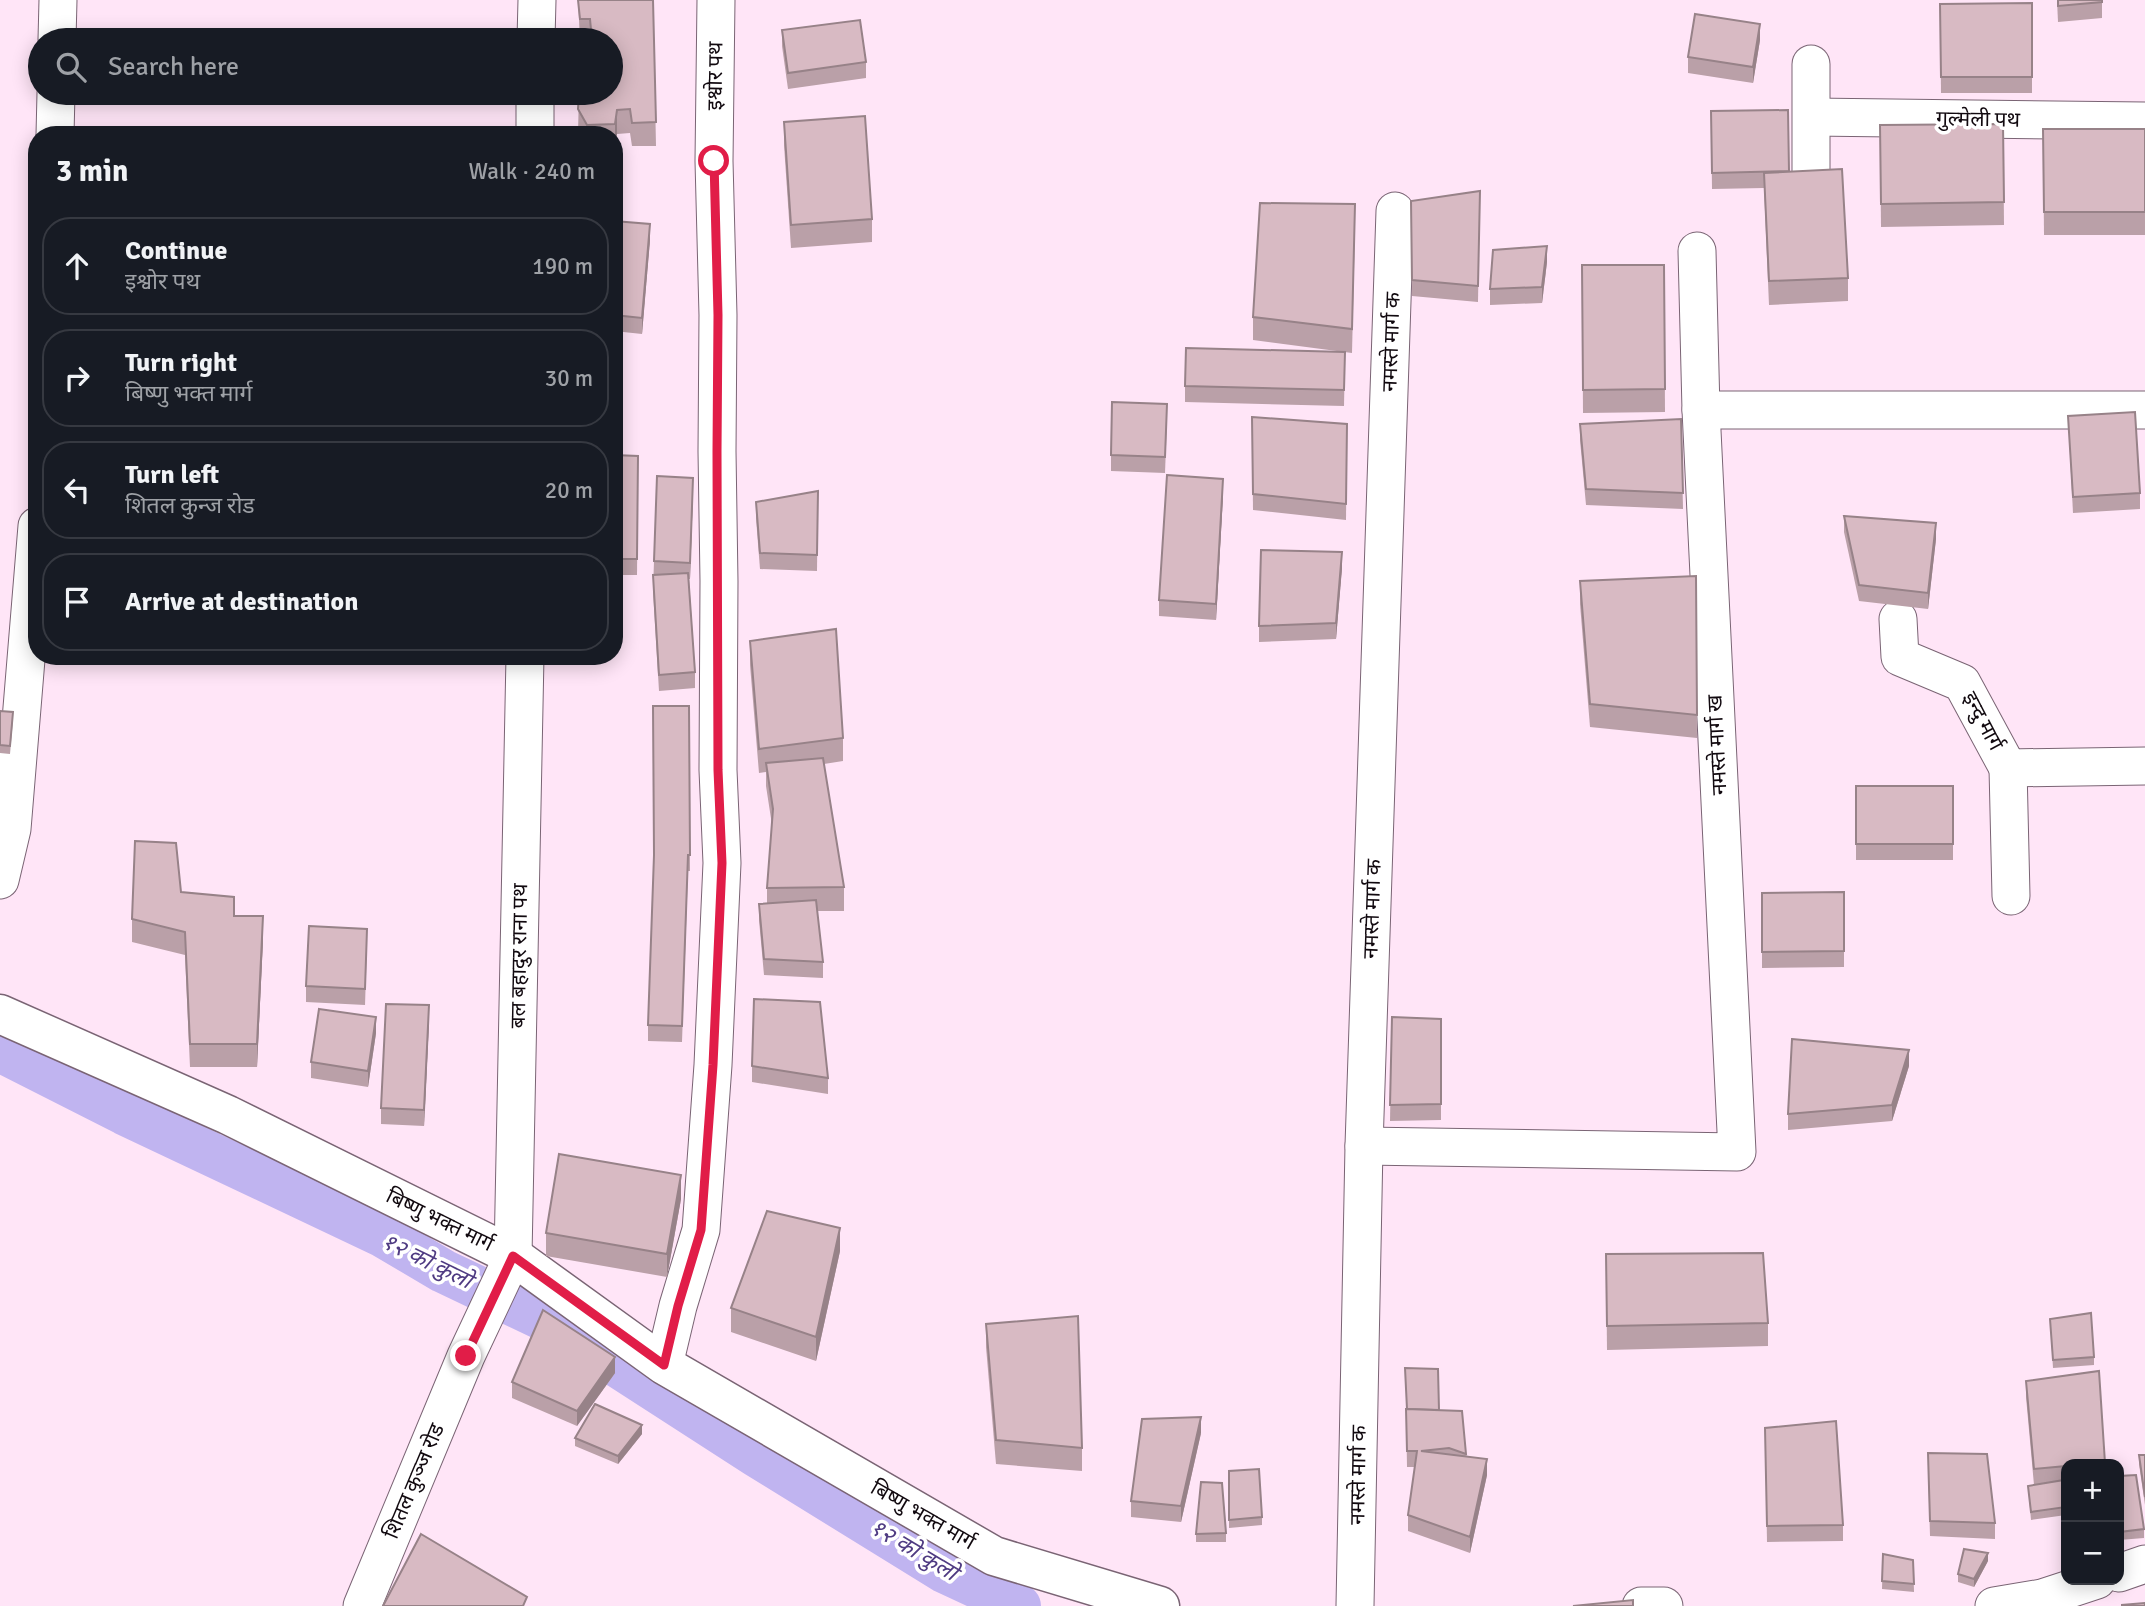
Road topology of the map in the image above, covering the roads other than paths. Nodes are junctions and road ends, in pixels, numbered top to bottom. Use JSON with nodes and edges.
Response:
{"nodes":[{"id":1,"x":58,"y":0,"type":"edge"},
{"id":2,"x":537,"y":0,"type":"edge"},
{"id":3,"x":716,"y":0,"type":"edge"},
{"id":4,"x":57,"y":28,"type":"edge"},
{"id":5,"x":536,"y":28,"type":"edge"},
{"id":6,"x":1811,"y":64,"type":"dead end"},
{"id":7,"x":56,"y":105,"type":"edge"},
{"id":8,"x":535,"y":105,"type":"edge"},
{"id":9,"x":1812,"y":117,"type":"junction"},
{"id":10,"x":2145,"y":121,"type":"edge"},
{"id":11,"x":55,"y":126,"type":"edge"},
{"id":12,"x":535,"y":126,"type":"edge"},
{"id":13,"x":1811,"y":178,"type":"edge"},
{"id":14,"x":1395,"y":211,"type":"dead end"},
{"id":15,"x":1697,"y":251,"type":"dead end"},
{"id":16,"x":1701,"y":410,"type":"junction"},
{"id":17,"x":2145,"y":410,"type":"edge"},
{"id":18,"x":1898,"y":619,"type":"dead end"},
{"id":19,"x":28,"y":635,"type":"edge"},
{"id":20,"x":525,"y":665,"type":"edge"},
{"id":21,"x":2145,"y":766,"type":"edge"},
{"id":22,"x":2008,"y":768,"type":"junction"},
{"id":23,"x":0,"y":880,"type":"edge"},
{"id":24,"x":2011,"y":896,"type":"dead end"},
{"id":25,"x":0,"y":1014,"type":"edge"},
{"id":26,"x":1364,"y":1146,"type":"junction"},
{"id":27,"x":513,"y":1256,"type":"junction"},
{"id":28,"x":664,"y":1365,"type":"junction"},
{"id":29,"x":2145,"y":1564,"type":"edge"},
{"id":30,"x":2124,"y":1571,"type":"edge"},
{"id":31,"x":2082,"y":1585,"type":"edge"},
{"id":32,"x":362,"y":1606,"type":"edge"},
{"id":33,"x":1160,"y":1606,"type":"edge"},
{"id":34,"x":1355,"y":1606,"type":"edge"},
{"id":35,"x":1642,"y":1606,"type":"edge"},
{"id":36,"x":1664,"y":1606,"type":"edge"},
{"id":37,"x":1994,"y":1606,"type":"edge"}],
"edges":[{"from":1,"to":4,"type":"street"},
{"from":2,"to":5,"type":"street"},
{"from":3,"to":28,"type":"street","name":"इश्वोर पथ"},
{"from":6,"to":9,"type":"street"},
{"from":7,"to":11,"type":"street"},
{"from":8,"to":12,"type":"street"},
{"from":9,"to":10,"type":"street","name":"गुल्मेली पथ"},
{"from":9,"to":13,"type":"street"},
{"from":14,"to":26,"type":"street","name":"नमस्ते मार्ग क"},
{"from":15,"to":16,"type":"street"},
{"from":16,"to":17,"type":"street"},
{"from":16,"to":26,"type":"street","name":"नमस्ते मार्ग ख"},
{"from":18,"to":22,"type":"street","name":"इन्दु मार्ग"},
{"from":19,"to":23,"type":"street"},
{"from":20,"to":27,"type":"street","name":"बल बहादुर राना पथ"},
{"from":21,"to":22,"type":"street","name":"इन्दु मार्ग"},
{"from":22,"to":24,"type":"street"},
{"from":25,"to":27,"type":"street","name":"बिष्णु भक्त मार्ग"},
{"from":26,"to":34,"type":"street","name":"नमस्ते मार्ग क"},
{"from":27,"to":28,"type":"street","name":"बिष्णु भक्त मार्ग"},
{"from":27,"to":32,"type":"street","name":"शितल कुञ्ज रोड"},
{"from":28,"to":33,"type":"street","name":"बिष्णु भक्त मार्ग"},
{"from":29,"to":30,"type":"street"},
{"from":31,"to":37,"type":"street"},
{"from":35,"to":36,"type":"street"}]}
